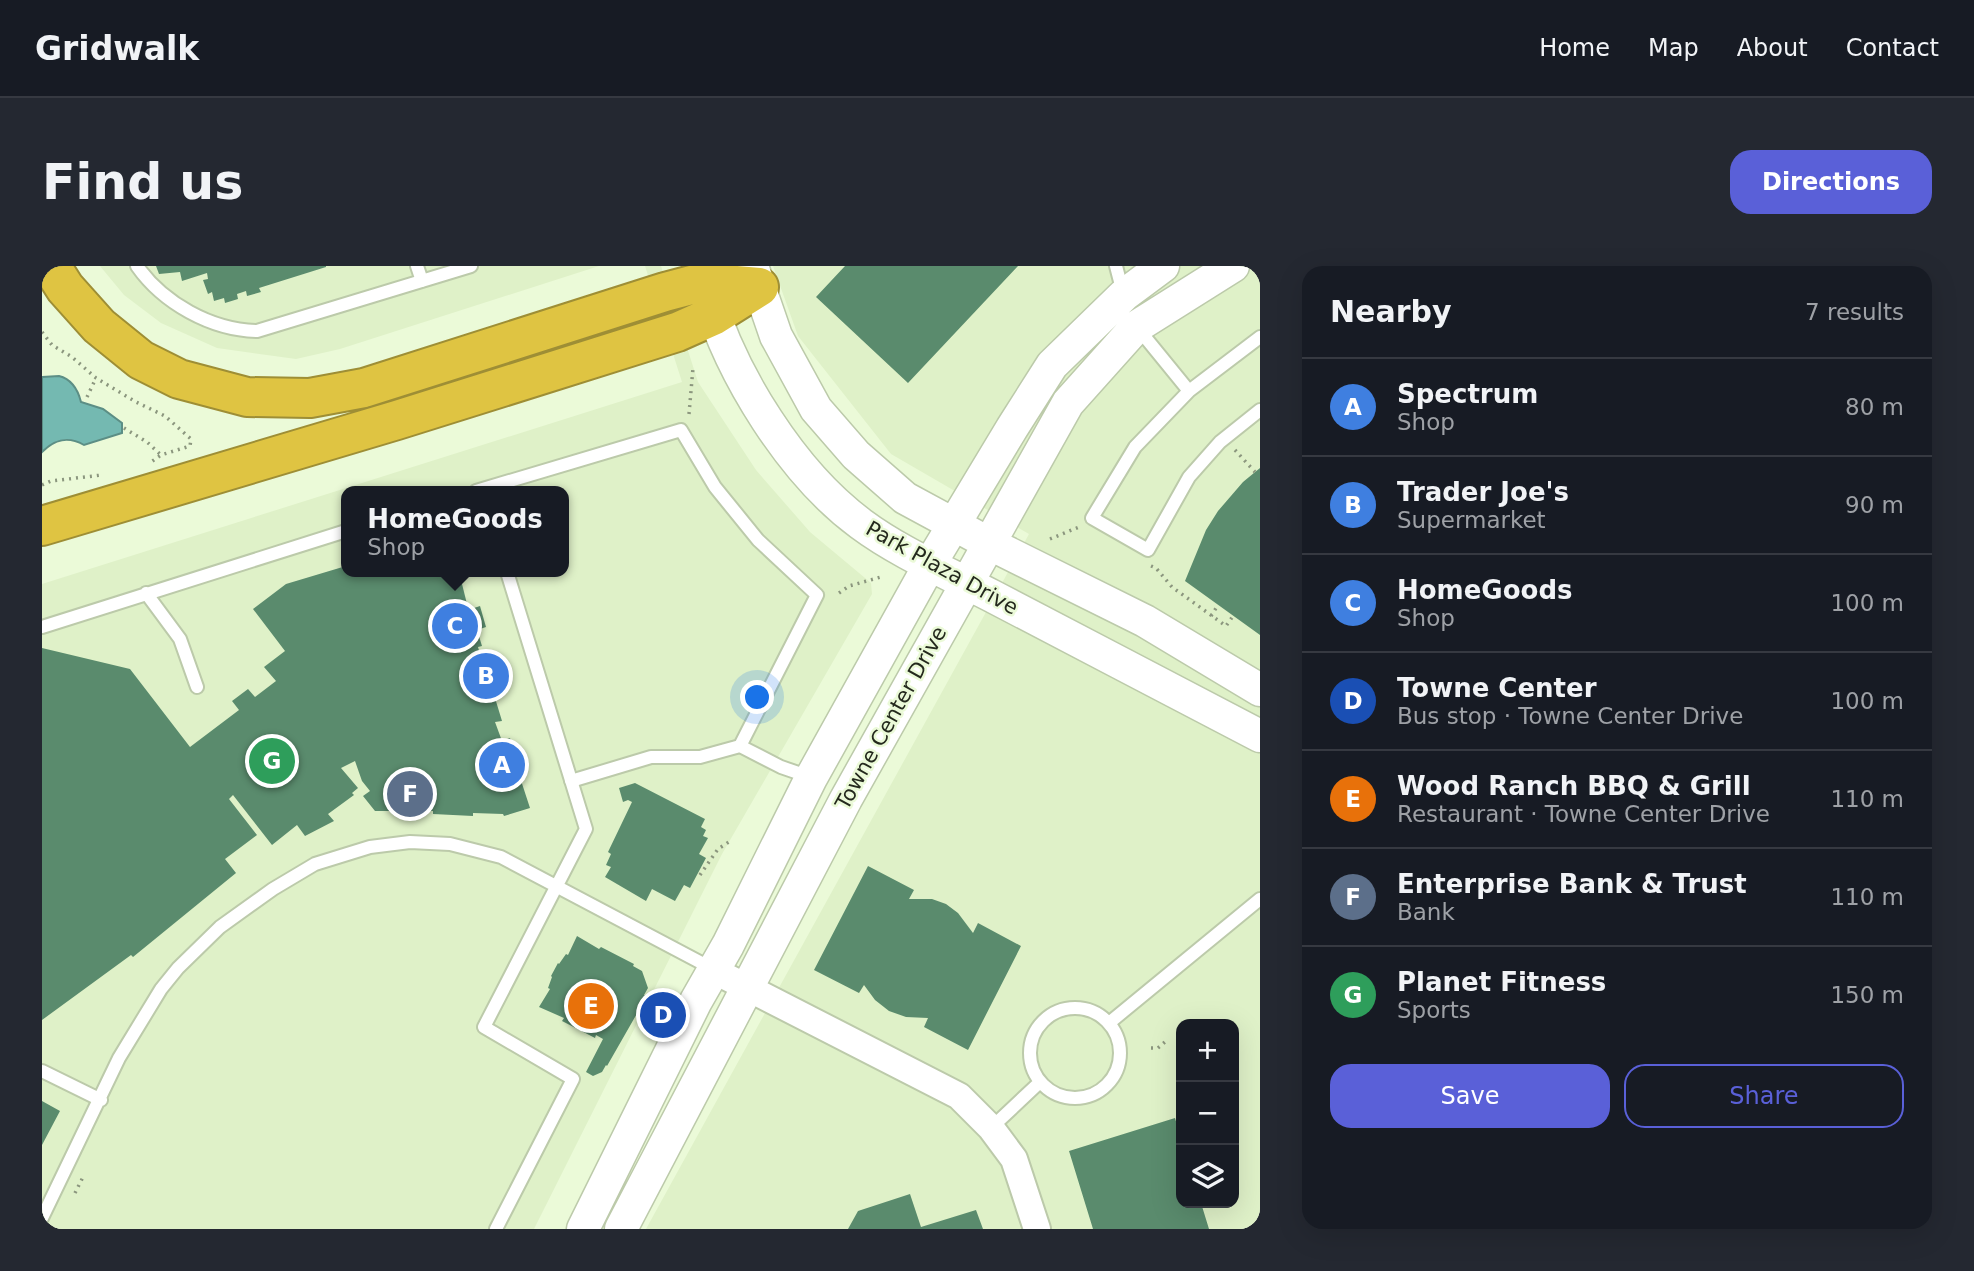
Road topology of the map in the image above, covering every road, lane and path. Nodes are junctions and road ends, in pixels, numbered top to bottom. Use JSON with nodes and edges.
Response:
{"nodes":[{"id":1,"x":51,"y":266,"type":"edge"},
{"id":2,"x":137,"y":266,"type":"edge"},
{"id":3,"x":417,"y":266,"type":"edge"},
{"id":4,"x":471,"y":266,"type":"edge"},
{"id":5,"x":1163,"y":266,"type":"edge"},
{"id":6,"x":1233,"y":266,"type":"edge"},
{"id":7,"x":756,"y":276,"type":"edge"},
{"id":8,"x":422,"y":281,"type":"junction"},
{"id":9,"x":705,"y":288,"type":"edge"},
{"id":10,"x":1127,"y":302,"type":"edge"},
{"id":11,"x":43,"y":335,"type":"edge"},
{"id":12,"x":1260,"y":337,"type":"edge"},
{"id":13,"x":693,"y":368,"type":"dead end"},
{"id":14,"x":96,"y":378,"type":"junction"},
{"id":15,"x":1189,"y":391,"type":"junction"},
{"id":16,"x":87,"y":397,"type":"dead end"},
{"id":17,"x":1260,"y":410,"type":"edge"},
{"id":18,"x":689,"y":414,"type":"dead end"},
{"id":19,"x":124,"y":428,"type":"dead end"},
{"id":20,"x":1235,"y":449,"type":"dead end"},
{"id":21,"x":161,"y":455,"type":"junction"},
{"id":22,"x":143,"y":467,"type":"dead end"},
{"id":23,"x":1255,"y":472,"type":"dead end"},
{"id":24,"x":110,"y":476,"type":"dead end"},
{"id":25,"x":42,"y":485,"type":"edge"},
{"id":26,"x":496,"y":486,"type":"edge"},
{"id":27,"x":956,"y":525,"type":"junction"},
{"id":28,"x":42,"y":526,"type":"edge"},
{"id":29,"x":1079,"y":527,"type":"dead end"},
{"id":30,"x":341,"y":533,"type":"edge"},
{"id":31,"x":1050,"y":539,"type":"dead end"},
{"id":32,"x":990,"y":544,"type":"junction"},
{"id":33,"x":930,"y":564,"type":"junction"},
{"id":34,"x":1150,"y":566,"type":"dead end"},
{"id":35,"x":509,"y":577,"type":"edge"},
{"id":36,"x":881,"y":578,"type":"dead end"},
{"id":37,"x":966,"y":582,"type":"junction"},
{"id":38,"x":146,"y":593,"type":"junction"},
{"id":39,"x":839,"y":593,"type":"dead end"},
{"id":40,"x":1218,"y":605,"type":"dead end"},
{"id":41,"x":1211,"y":616,"type":"junction"},
{"id":42,"x":1233,"y":616,"type":"dead end"},
{"id":43,"x":1220,"y":623,"type":"junction"},
{"id":44,"x":42,"y":626,"type":"edge"},
{"id":45,"x":1214,"y":632,"type":"dead end"},
{"id":46,"x":197,"y":687,"type":"dead end"},
{"id":47,"x":1260,"y":690,"type":"edge"},
{"id":48,"x":1260,"y":736,"type":"edge"},
{"id":49,"x":740,"y":746,"type":"junction"},
{"id":50,"x":811,"y":778,"type":"junction"},
{"id":51,"x":571,"y":782,"type":"junction"},
{"id":52,"x":732,"y":840,"type":"dead end"},
{"id":53,"x":701,"y":876,"type":"dead end"},
{"id":54,"x":557,"y":887,"type":"junction"},
{"id":55,"x":1260,"y":899,"type":"edge"},
{"id":56,"x":713,"y":970,"type":"junction"},
{"id":57,"x":746,"y":987,"type":"junction"},
{"id":58,"x":1109,"y":1023,"type":"junction"},
{"id":59,"x":1166,"y":1041,"type":"dead end"},
{"id":60,"x":1151,"y":1048,"type":"dead end"},
{"id":61,"x":42,"y":1071,"type":"edge"},
{"id":62,"x":1040,"y":1082,"type":"junction"},
{"id":63,"x":101,"y":1100,"type":"junction"},
{"id":64,"x":991,"y":1128,"type":"junction"},
{"id":65,"x":42,"y":1219,"type":"edge"},
{"id":66,"x":496,"y":1229,"type":"edge"},
{"id":67,"x":583,"y":1229,"type":"edge"},
{"id":68,"x":621,"y":1229,"type":"edge"},
{"id":69,"x":1037,"y":1229,"type":"edge"}],
"edges":[{"from":1,"to":9,"type":"highway"},
{"from":2,"to":8,"type":"lane"},
{"from":3,"to":8,"type":"lane"},
{"from":4,"to":8,"type":"lane"},
{"from":5,"to":10,"type":"street","name":"Towne Center Drive"},
{"from":6,"to":10,"type":"street","name":"Towne Center Drive"},
{"from":7,"to":9,"type":"highway"},
{"from":7,"to":27,"type":"street","name":"Park Plaza Drive"},
{"from":9,"to":28,"type":"highway"},
{"from":9,"to":33,"type":"street","name":"Park Plaza Drive"},
{"from":10,"to":15,"type":"lane"},
{"from":10,"to":27,"type":"street","name":"Towne Center Drive"},
{"from":10,"to":32,"type":"street","name":"Towne Center Drive"},
{"from":11,"to":14,"type":"path"},
{"from":12,"to":15,"type":"lane"},
{"from":13,"to":18,"type":"path"},
{"from":14,"to":16,"type":"path"},
{"from":14,"to":21,"type":"path"},
{"from":15,"to":17,"type":"lane"},
{"from":19,"to":21,"type":"path"},
{"from":20,"to":23,"type":"path"},
{"from":21,"to":22,"type":"path"},
{"from":24,"to":25,"type":"path"},
{"from":26,"to":49,"type":"lane"},
{"from":27,"to":32,"type":"street","name":"Park Plaza Drive"},
{"from":27,"to":33,"type":"street","name":"Towne Center Drive"},
{"from":29,"to":31,"type":"path"},
{"from":30,"to":38,"type":"lane"},
{"from":32,"to":37,"type":"street","name":"Towne Center Drive"},
{"from":32,"to":47,"type":"street","name":"Park Plaza Drive"},
{"from":33,"to":37,"type":"street","name":"Park Plaza Drive"},
{"from":33,"to":50,"type":"street","name":"Towne Center Drive"},
{"from":34,"to":41,"type":"path"},
{"from":35,"to":51,"type":"lane"},
{"from":36,"to":39,"type":"path"},
{"from":37,"to":48,"type":"street","name":"Park Plaza Drive"},
{"from":37,"to":57,"type":"street","name":"Towne Center Drive"},
{"from":38,"to":44,"type":"lane"},
{"from":38,"to":46,"type":"lane"},
{"from":40,"to":41,"type":"path"},
{"from":41,"to":43,"type":"path"},
{"from":42,"to":43,"type":"path"},
{"from":43,"to":45,"type":"path"},
{"from":49,"to":50,"type":"lane"},
{"from":49,"to":51,"type":"lane"},
{"from":50,"to":56,"type":"street","name":"Towne Center Drive"},
{"from":51,"to":54,"type":"lane"},
{"from":52,"to":53,"type":"path"},
{"from":54,"to":56,"type":"lane"},
{"from":54,"to":63,"type":"lane"},
{"from":54,"to":66,"type":"lane"},
{"from":55,"to":58,"type":"lane"},
{"from":56,"to":57,"type":"street"},
{"from":56,"to":67,"type":"street","name":"Towne Center Drive"},
{"from":57,"to":64,"type":"street"},
{"from":57,"to":68,"type":"street","name":"Towne Center Drive"},
{"from":58,"to":62,"type":"lane"},
{"from":58,"to":62,"type":"lane"},
{"from":59,"to":60,"type":"path"},
{"from":61,"to":63,"type":"lane"},
{"from":62,"to":64,"type":"lane"},
{"from":63,"to":65,"type":"lane"},
{"from":64,"to":69,"type":"street"}]}
